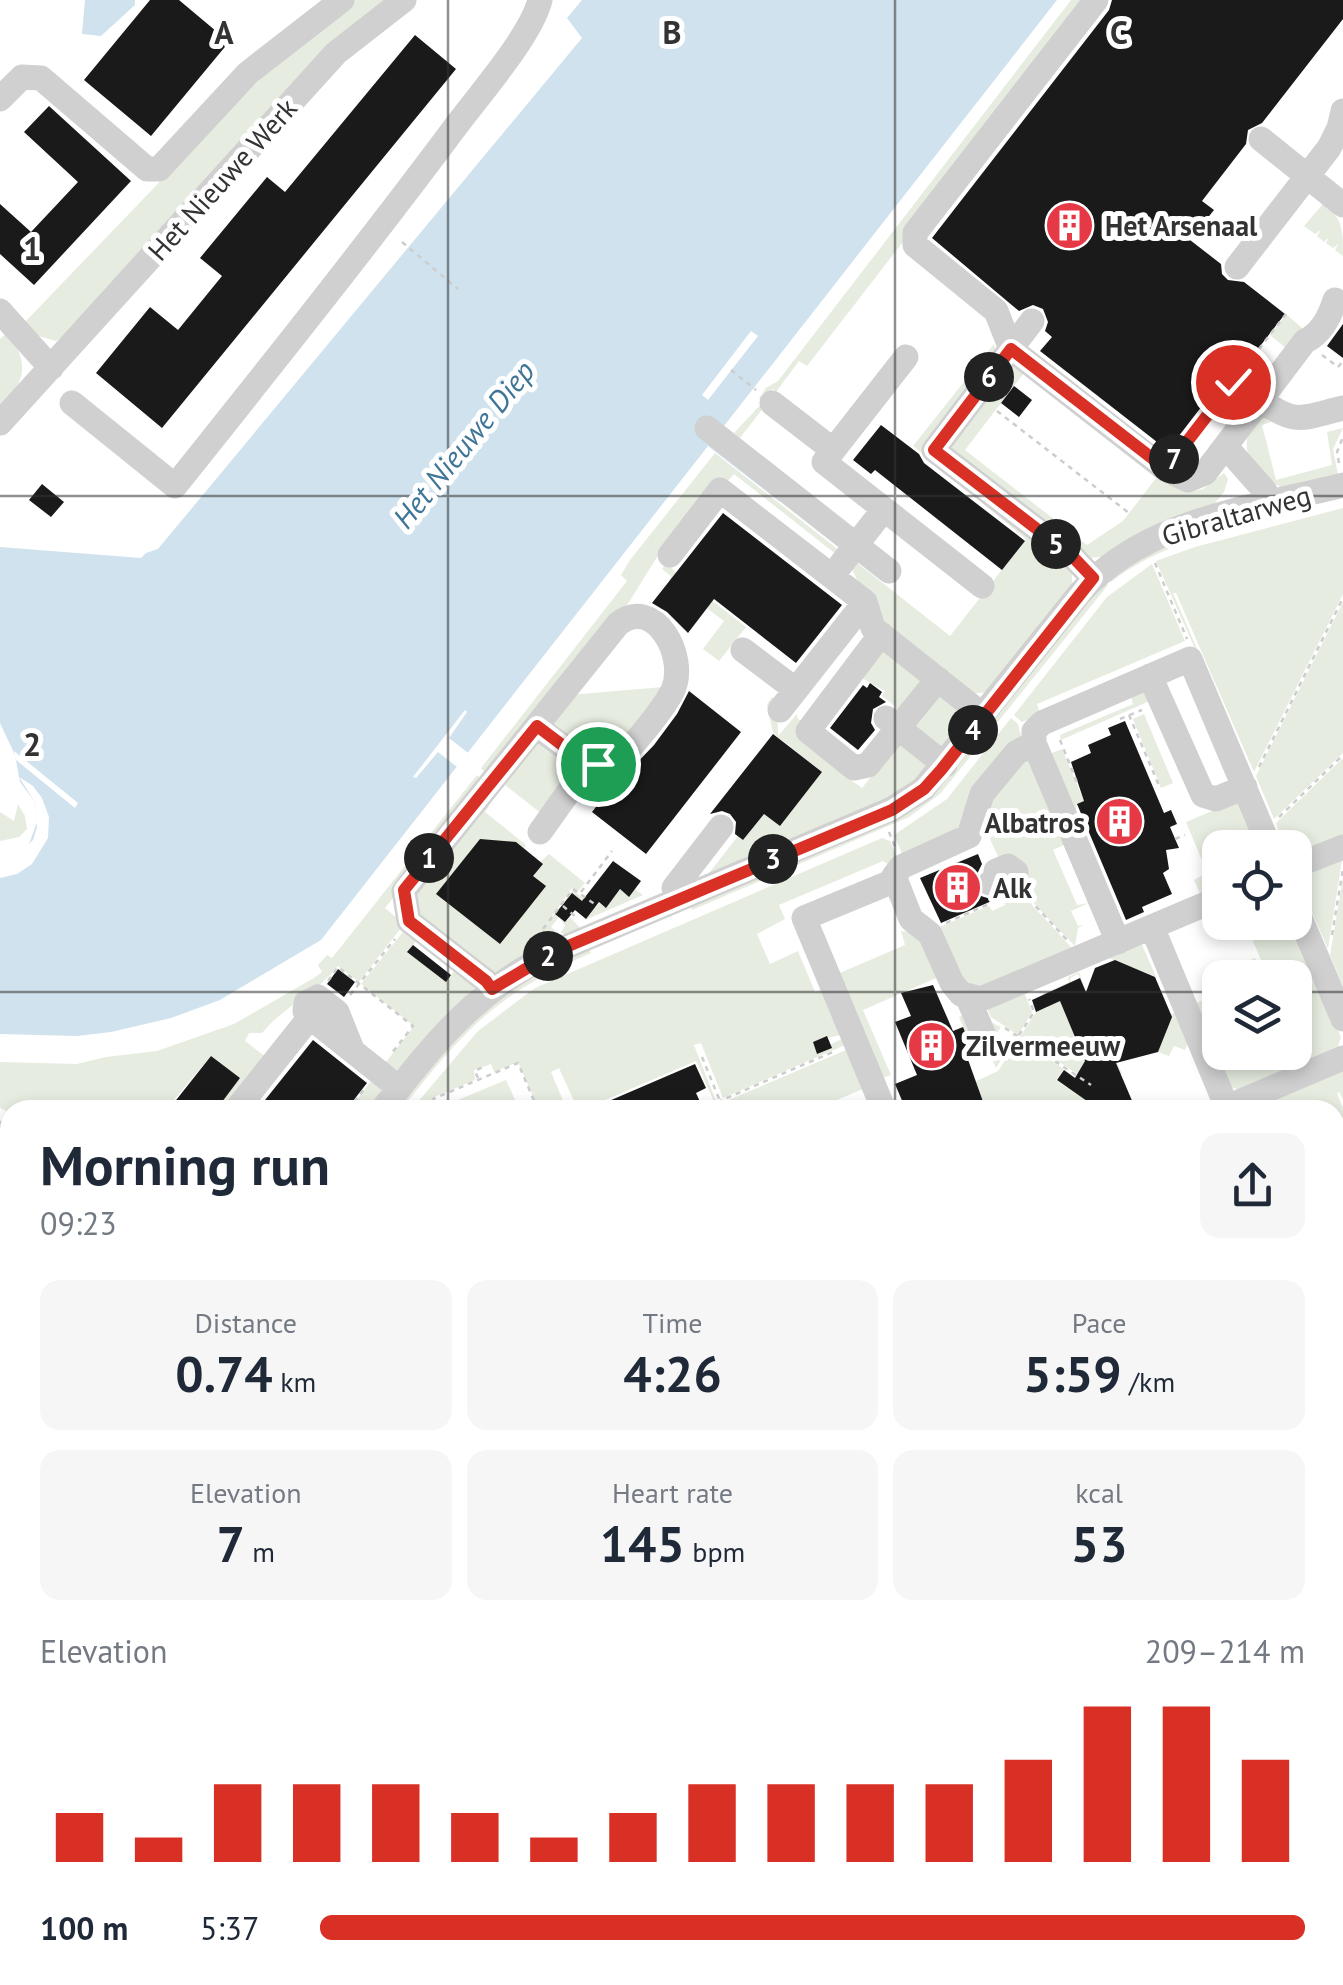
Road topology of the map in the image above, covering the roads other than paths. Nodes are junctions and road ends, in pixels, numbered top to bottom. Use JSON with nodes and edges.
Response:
{"nodes":[{"id":1,"x":342,"y":0,"type":"edge"},
{"id":2,"x":404,"y":0,"type":"edge"},
{"id":3,"x":540,"y":0,"type":"edge"},
{"id":4,"x":1096,"y":0,"type":"edge"},
{"id":5,"x":0,"y":98,"type":"edge"},
{"id":6,"x":1343,"y":105,"type":"edge"},
{"id":7,"x":1261,"y":139,"type":"dead end"},
{"id":8,"x":1308,"y":175,"type":"junction"},
{"id":9,"x":1343,"y":205,"type":"edge"},
{"id":10,"x":1237,"y":267,"type":"dead end"},
{"id":11,"x":1339,"y":294,"type":"edge"},
{"id":12,"x":0,"y":312,"type":"edge"},
{"id":13,"x":1032,"y":321,"type":"dead end"},
{"id":14,"x":1021,"y":357,"type":"junction"},
{"id":15,"x":906,"y":358,"type":"dead end"},
{"id":16,"x":50,"y":368,"type":"junction"},
{"id":17,"x":768,"y":400,"type":"road end"},
{"id":18,"x":1260,"y":400,"type":"junction"},
{"id":19,"x":72,"y":404,"type":"dead end"},
{"id":20,"x":1343,"y":408,"type":"edge"},
{"id":21,"x":0,"y":423,"type":"edge"},
{"id":22,"x":706,"y":428,"type":"dead end"},
{"id":23,"x":833,"y":450,"type":"junction"},
{"id":24,"x":1232,"y":454,"type":"junction"},
{"id":25,"x":1342,"y":476,"type":"edge"},
{"id":26,"x":1269,"y":504,"type":"junction"},
{"id":27,"x":884,"y":510,"type":"junction"},
{"id":28,"x":1237,"y":512,"type":"junction"},
{"id":29,"x":856,"y":546,"type":"junction"},
{"id":30,"x":670,"y":556,"type":"dead end"},
{"id":31,"x":889,"y":571,"type":"dead end"},
{"id":32,"x":832,"y":576,"type":"junction"},
{"id":33,"x":1093,"y":578,"type":"junction"},
{"id":34,"x":982,"y":586,"type":"dead end"},
{"id":35,"x":865,"y":602,"type":"junction"},
{"id":36,"x":880,"y":634,"type":"junction"},
{"id":37,"x":743,"y":650,"type":"dead end"},
{"id":38,"x":1150,"y":676,"type":"junction"},
{"id":39,"x":938,"y":679,"type":"junction"},
{"id":40,"x":984,"y":716,"type":"junction"},
{"id":41,"x":892,"y":723,"type":"junction"},
{"id":42,"x":537,"y":726,"type":"junction"},
{"id":43,"x":1034,"y":743,"type":"junction"},
{"id":44,"x":945,"y":765,"type":"junction"},
{"id":45,"x":590,"y":766,"type":"junction"},
{"id":46,"x":1245,"y":787,"type":"junction"},
{"id":47,"x":974,"y":825,"type":"junction"},
{"id":48,"x":720,"y":827,"type":"dead end"},
{"id":49,"x":1263,"y":830,"type":"edge"},
{"id":50,"x":540,"y":832,"type":"dead end"},
{"id":51,"x":1343,"y":846,"type":"edge"},
{"id":52,"x":1312,"y":859,"type":"edge"},
{"id":53,"x":896,"y":880,"type":"junction"},
{"id":54,"x":1000,"y":883,"type":"road end"},
{"id":55,"x":674,"y":888,"type":"dead end"},
{"id":56,"x":1202,"y":905,"type":"edge"},
{"id":57,"x":1129,"y":930,"type":"junction"},
{"id":58,"x":1310,"y":940,"type":"edge"},
{"id":59,"x":492,"y":989,"type":"junction"},
{"id":60,"x":968,"y":998,"type":"junction"},
{"id":61,"x":1343,"y":1019,"type":"edge"},
{"id":62,"x":1000,"y":1042,"type":"road end"},
{"id":63,"x":1343,"y":1058,"type":"edge"},
{"id":64,"x":399,"y":1088,"type":"junction"},
{"id":65,"x":244,"y":1100,"type":"edge"},
{"id":66,"x":390,"y":1100,"type":"edge"},
{"id":67,"x":884,"y":1100,"type":"edge"},
{"id":68,"x":1221,"y":1100,"type":"edge"},
{"id":69,"x":1246,"y":1100,"type":"edge"}],
"edges":[{"from":1,"to":5,"type":"street","name":"Het Nieuwe Werk"},
{"from":2,"to":16,"type":"street","name":"Het Nieuwe Werk"},
{"from":3,"to":19,"type":"street"},
{"from":4,"to":14,"type":"street"},
{"from":6,"to":8,"type":"street"},
{"from":7,"to":8,"type":"street"},
{"from":8,"to":9,"type":"street"},
{"from":8,"to":10,"type":"street"},
{"from":11,"to":18,"type":"street"},
{"from":12,"to":16,"type":"street"},
{"from":13,"to":14,"type":"street"},
{"from":14,"to":24,"type":"street"},
{"from":14,"to":33,"type":"street"},
{"from":15,"to":23,"type":"street"},
{"from":16,"to":21,"type":"street","name":"Het Nieuwe Werk"},
{"from":17,"to":23,"type":"street"},
{"from":18,"to":20,"type":"street"},
{"from":18,"to":24,"type":"street"},
{"from":22,"to":29,"type":"street"},
{"from":23,"to":27,"type":"street"},
{"from":24,"to":26,"type":"street"},
{"from":24,"to":28,"type":"street"},
{"from":25,"to":26,"type":"street","name":"Gibraltarweg"},
{"from":26,"to":28,"type":"street","name":"Gibraltarweg"},
{"from":27,"to":29,"type":"street"},
{"from":27,"to":34,"type":"street"},
{"from":28,"to":33,"type":"street","name":"Gibraltarweg"},
{"from":29,"to":31,"type":"street"},
{"from":29,"to":32,"type":"street"},
{"from":30,"to":32,"type":"street"},
{"from":32,"to":35,"type":"street"},
{"from":33,"to":40,"type":"street","name":"Gibraltarweg"},
{"from":35,"to":36,"type":"street"},
{"from":35,"to":37,"type":"street"},
{"from":36,"to":39,"type":"street"},
{"from":36,"to":41,"type":"street"},
{"from":38,"to":43,"type":"street"},
{"from":38,"to":46,"type":"street"},
{"from":38,"to":46,"type":"street"},
{"from":39,"to":40,"type":"street"},
{"from":39,"to":41,"type":"street"},
{"from":40,"to":44,"type":"street","name":"Gibraltarweg"},
{"from":41,"to":44,"type":"street"},
{"from":42,"to":45,"type":"street"},
{"from":42,"to":45,"type":"street"},
{"from":42,"to":59,"type":"street"},
{"from":43,"to":47,"type":"street"},
{"from":43,"to":57,"type":"street"},
{"from":44,"to":59,"type":"street","name":"Gibraltarweg"},
{"from":45,"to":50,"type":"street"},
{"from":46,"to":49,"type":"street"},
{"from":47,"to":53,"type":"street"},
{"from":47,"to":54,"type":"street"},
{"from":48,"to":55,"type":"street"},
{"from":51,"to":52,"type":"street"},
{"from":53,"to":60,"type":"street"},
{"from":53,"to":67,"type":"street"},
{"from":56,"to":57,"type":"street"},
{"from":57,"to":60,"type":"street"},
{"from":57,"to":68,"type":"street"},
{"from":58,"to":61,"type":"street"},
{"from":59,"to":64,"type":"street","name":"Gibraltarweg"},
{"from":60,"to":62,"type":"street"},
{"from":63,"to":69,"type":"street"},
{"from":64,"to":65,"type":"street"},
{"from":64,"to":66,"type":"street","name":"Gibraltarweg"}]}
